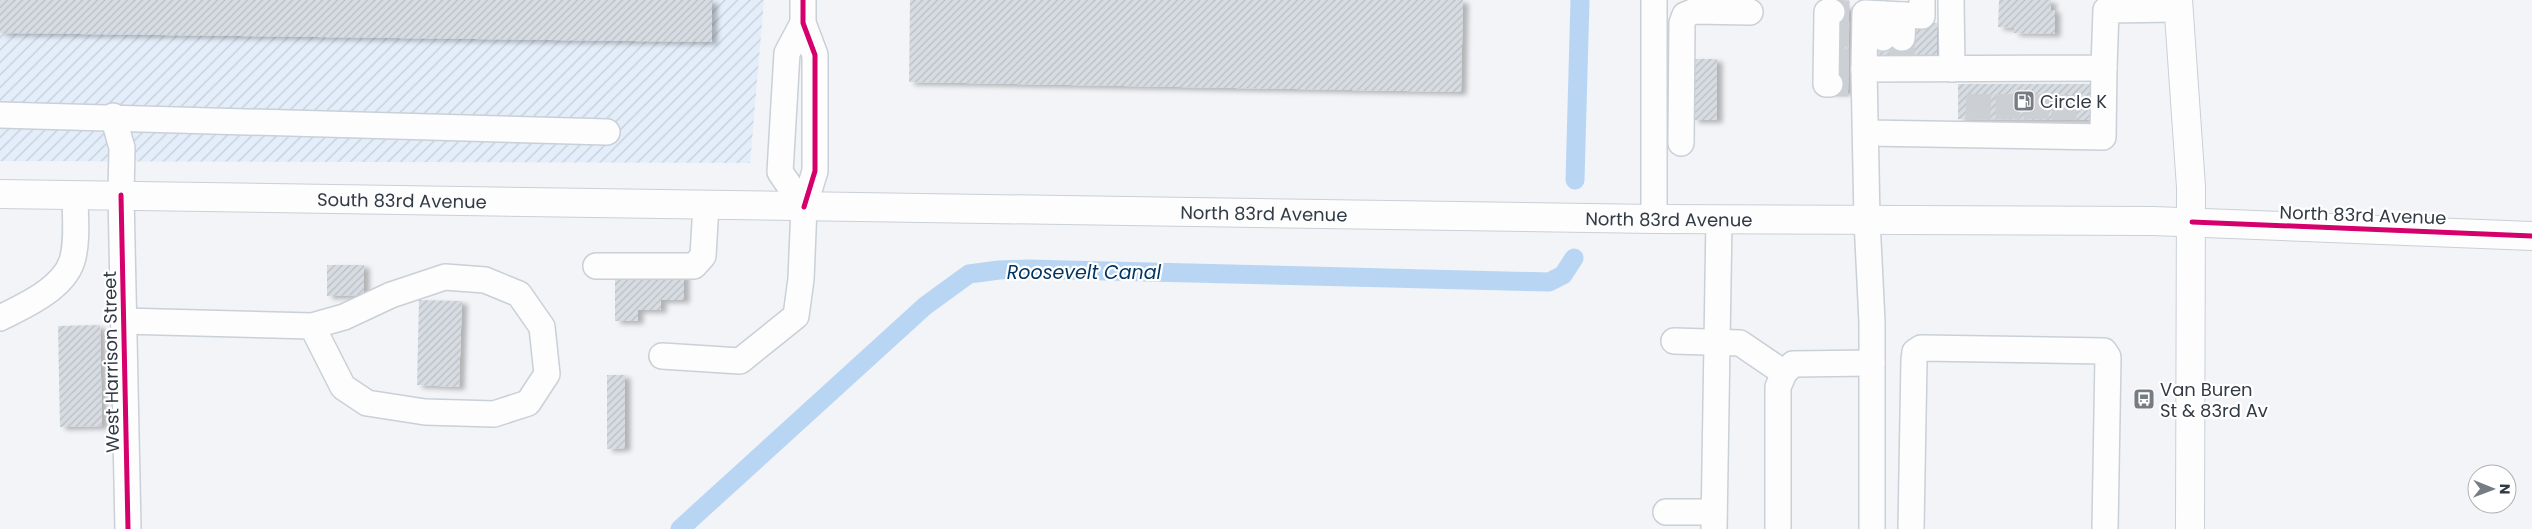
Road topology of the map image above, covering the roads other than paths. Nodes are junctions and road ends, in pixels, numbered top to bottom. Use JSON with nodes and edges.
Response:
{"nodes":[{"id":1,"x":1654,"y":0,"type":"edge"},
{"id":2,"x":1951,"y":0,"type":"edge"},
{"id":3,"x":2178,"y":4,"type":"edge"},
{"id":4,"x":803,"y":12,"type":"edge"},
{"id":5,"x":1750,"y":12,"type":"dead end"},
{"id":6,"x":1865,"y":46,"type":"edge"},
{"id":7,"x":1952,"y":68,"type":"junction"},
{"id":8,"x":2104,"y":68,"type":"junction"},
{"id":9,"x":0,"y":115,"type":"edge"},
{"id":10,"x":113,"y":116,"type":"junction"},
{"id":11,"x":607,"y":132,"type":"dead end"},
{"id":12,"x":1866,"y":133,"type":"junction"},
{"id":13,"x":1681,"y":143,"type":"dead end"},
{"id":14,"x":0,"y":194,"type":"edge"},
{"id":15,"x":75,"y":195,"type":"junction"},
{"id":16,"x":121,"y":195,"type":"junction"},
{"id":17,"x":706,"y":205,"type":"junction"},
{"id":18,"x":804,"y":207,"type":"junction"},
{"id":19,"x":1654,"y":219,"type":"junction"},
{"id":20,"x":1719,"y":219,"type":"junction"},
{"id":21,"x":1867,"y":220,"type":"junction"},
{"id":22,"x":2192,"y":222,"type":"junction"},
{"id":23,"x":2532,"y":236,"type":"edge"},
{"id":24,"x":596,"y":266,"type":"dead end"},
{"id":25,"x":0,"y":318,"type":"edge"},
{"id":26,"x":123,"y":321,"type":"junction"},
{"id":27,"x":312,"y":326,"type":"junction"},
{"id":28,"x":1674,"y":342,"type":"dead end"},
{"id":29,"x":1717,"y":342,"type":"junction"},
{"id":30,"x":662,"y":356,"type":"dead end"},
{"id":31,"x":1872,"y":363,"type":"junction"},
{"id":32,"x":1784,"y":373,"type":"junction"},
{"id":33,"x":1666,"y":512,"type":"dead end"},
{"id":34,"x":1714,"y":520,"type":"edge"},
{"id":35,"x":128,"y":529,"type":"edge"},
{"id":36,"x":1778,"y":529,"type":"edge"},
{"id":37,"x":1872,"y":529,"type":"edge"},
{"id":38,"x":1910,"y":529,"type":"edge"},
{"id":39,"x":2105,"y":529,"type":"edge"},
{"id":40,"x":2190,"y":529,"type":"edge"}],
"edges":[{"from":1,"to":19,"type":"street"},
{"from":2,"to":7,"type":"street"},
{"from":3,"to":8,"type":"street"},
{"from":3,"to":22,"type":"main road"},
{"from":4,"to":18,"type":"street"},
{"from":4,"to":18,"type":"street"},
{"from":5,"to":13,"type":"street"},
{"from":6,"to":7,"type":"street"},
{"from":6,"to":12,"type":"street"},
{"from":7,"to":8,"type":"street"},
{"from":8,"to":12,"type":"street"},
{"from":9,"to":10,"type":"street"},
{"from":10,"to":11,"type":"street"},
{"from":10,"to":16,"type":"street","name":"West Harrison Street"},
{"from":12,"to":21,"type":"street"},
{"from":14,"to":15,"type":"main road","name":"South 83rd Avenue"},
{"from":15,"to":16,"type":"main road","name":"South 83rd Avenue"},
{"from":15,"to":25,"type":"street"},
{"from":16,"to":17,"type":"main road","name":"South 83rd Avenue"},
{"from":16,"to":26,"type":"street","name":"West Harrison Street"},
{"from":17,"to":18,"type":"main road","name":"South 83rd Avenue"},
{"from":17,"to":24,"type":"street"},
{"from":18,"to":19,"type":"main road","name":"North 83rd Avenue"},
{"from":18,"to":30,"type":"street"},
{"from":19,"to":20,"type":"main road","name":"North 83rd Avenue"},
{"from":20,"to":21,"type":"main road","name":"North 83rd Avenue"},
{"from":20,"to":29,"type":"street"},
{"from":21,"to":22,"type":"main road","name":"North 83rd Avenue"},
{"from":21,"to":31,"type":"street"},
{"from":22,"to":23,"type":"main road","name":"North 83rd Avenue"},
{"from":22,"to":40,"type":"main road"},
{"from":26,"to":27,"type":"street"},
{"from":26,"to":35,"type":"street","name":"West Harrison Street"},
{"from":27,"to":27,"type":"street"},
{"from":28,"to":29,"type":"street"},
{"from":29,"to":32,"type":"street"},
{"from":29,"to":34,"type":"street"},
{"from":31,"to":32,"type":"street"},
{"from":31,"to":37,"type":"street"},
{"from":32,"to":36,"type":"street"},
{"from":33,"to":34,"type":"street"},
{"from":38,"to":39,"type":"street"}]}
